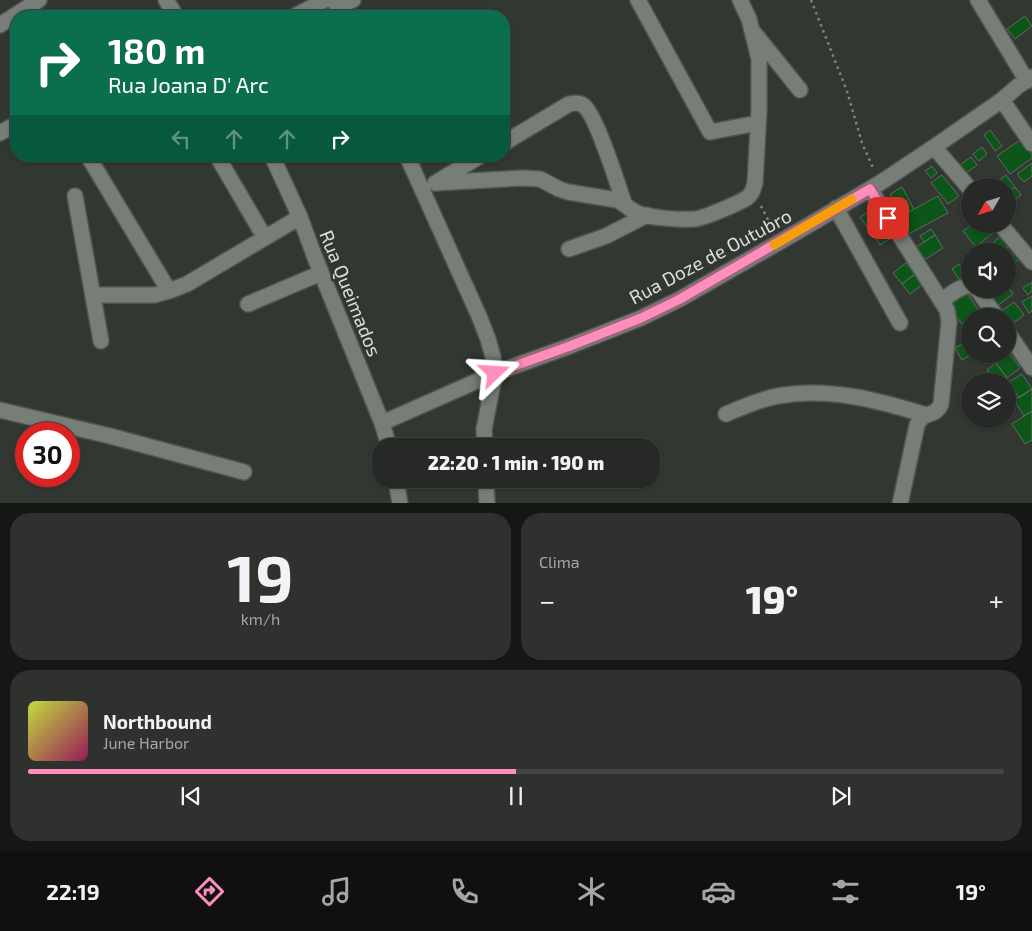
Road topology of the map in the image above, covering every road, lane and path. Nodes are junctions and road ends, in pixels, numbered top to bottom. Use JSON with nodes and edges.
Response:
{"nodes":[{"id":1,"x":39,"y":0,"type":"edge"},
{"id":2,"x":353,"y":0,"type":"edge"},
{"id":3,"x":638,"y":0,"type":"edge"},
{"id":4,"x":740,"y":0,"type":"edge"},
{"id":5,"x":811,"y":0,"type":"edge"},
{"id":6,"x":978,"y":0,"type":"edge"},
{"id":7,"x":335,"y":6,"type":"edge"},
{"id":8,"x":23,"y":10,"type":"edge"},
{"id":9,"x":319,"y":10,"type":"edge"},
{"id":10,"x":753,"y":31,"type":"junction"},
{"id":11,"x":1029,"y":79,"type":"edge"},
{"id":12,"x":800,"y":90,"type":"dead end"},
{"id":13,"x":1002,"y":100,"type":"junction"},
{"id":14,"x":758,"y":123,"type":"junction"},
{"id":15,"x":510,"y":139,"type":"edge"},
{"id":16,"x":1032,"y":144,"type":"edge"},
{"id":17,"x":934,"y":147,"type":"junction"},
{"id":18,"x":92,"y":162,"type":"edge"},
{"id":19,"x":221,"y":162,"type":"edge"},
{"id":20,"x":275,"y":162,"type":"edge"},
{"id":21,"x":411,"y":162,"type":"edge"},
{"id":22,"x":470,"y":162,"type":"edge"},
{"id":23,"x":961,"y":178,"type":"edge"},
{"id":24,"x":428,"y":186,"type":"junction"},
{"id":25,"x":875,"y":186,"type":"junction"},
{"id":26,"x":753,"y":191,"type":"junction"},
{"id":27,"x":75,"y":196,"type":"dead end"},
{"id":28,"x":624,"y":203,"type":"junction"},
{"id":29,"x":836,"y":208,"type":"junction"},
{"id":30,"x":647,"y":215,"type":"junction"},
{"id":31,"x":300,"y":217,"type":"junction"},
{"id":32,"x":1008,"y":233,"type":"edge"},
{"id":33,"x":265,"y":238,"type":"junction"},
{"id":34,"x":779,"y":242,"type":"junction"},
{"id":35,"x":569,"y":249,"type":"dead end"},
{"id":36,"x":1032,"y":262,"type":"edge"},
{"id":37,"x":321,"y":274,"type":"junction"},
{"id":38,"x":961,"y":288,"type":"edge"},
{"id":39,"x":169,"y":292,"type":"junction"},
{"id":40,"x":93,"y":295,"type":"junction"},
{"id":41,"x":941,"y":301,"type":"junction"},
{"id":42,"x":248,"y":304,"type":"dead end"},
{"id":43,"x":900,"y":323,"type":"dead end"},
{"id":44,"x":101,"y":341,"type":"dead end"},
{"id":45,"x":1016,"y":345,"type":"edge"},
{"id":46,"x":1032,"y":368,"type":"edge"},
{"id":47,"x":495,"y":373,"type":"junction"},
{"id":48,"x":0,"y":410,"type":"edge"},
{"id":49,"x":726,"y":414,"type":"dead end"},
{"id":50,"x":926,"y":415,"type":"junction"},
{"id":51,"x":382,"y":423,"type":"junction"},
{"id":52,"x":386,"y":438,"type":"edge"},
{"id":53,"x":485,"y":438,"type":"edge"},
{"id":54,"x":244,"y":472,"type":"dead end"},
{"id":55,"x":397,"y":488,"type":"edge"},
{"id":56,"x":486,"y":488,"type":"edge"},
{"id":57,"x":400,"y":503,"type":"edge"},
{"id":58,"x":487,"y":503,"type":"edge"},
{"id":59,"x":900,"y":503,"type":"edge"}],
"edges":[{"from":1,"to":8,"type":"street"},
{"from":2,"to":7,"type":"street"},
{"from":3,"to":14,"type":"street"},
{"from":4,"to":10,"type":"street"},
{"from":5,"to":25,"type":"path"},
{"from":6,"to":11,"type":"street"},
{"from":7,"to":9,"type":"street"},
{"from":10,"to":12,"type":"street"},
{"from":10,"to":14,"type":"street"},
{"from":11,"to":13,"type":"street","name":"Rua Doze de Outubro"},
{"from":13,"to":16,"type":"street"},
{"from":13,"to":17,"type":"street","name":"Rua Doze de Outubro"},
{"from":14,"to":26,"type":"street"},
{"from":15,"to":28,"type":"street"},
{"from":17,"to":23,"type":"street"},
{"from":17,"to":25,"type":"street","name":"Rua Doze de Outubro"},
{"from":18,"to":39,"type":"street"},
{"from":19,"to":33,"type":"street"},
{"from":20,"to":31,"type":"street","name":"Rua Queimados"},
{"from":21,"to":24,"type":"street"},
{"from":22,"to":24,"type":"street"},
{"from":24,"to":28,"type":"street"},
{"from":24,"to":47,"type":"street"},
{"from":25,"to":29,"type":"street","name":"Rua Doze de Outubro"},
{"from":25,"to":41,"type":"street"},
{"from":26,"to":30,"type":"street"},
{"from":26,"to":34,"type":"path"},
{"from":27,"to":40,"type":"street"},
{"from":28,"to":30,"type":"street"},
{"from":29,"to":34,"type":"street","name":"Rua Doze de Outubro"},
{"from":29,"to":43,"type":"street"},
{"from":30,"to":35,"type":"street"},
{"from":31,"to":33,"type":"street"},
{"from":31,"to":37,"type":"street","name":"Rua Queimados"},
{"from":32,"to":36,"type":"street"},
{"from":33,"to":39,"type":"street"},
{"from":34,"to":47,"type":"street","name":"Rua Doze de Outubro"},
{"from":37,"to":42,"type":"street"},
{"from":37,"to":51,"type":"street","name":"Rua Queimados"},
{"from":38,"to":41,"type":"street"},
{"from":39,"to":40,"type":"street"},
{"from":40,"to":44,"type":"street"},
{"from":41,"to":50,"type":"street"},
{"from":45,"to":46,"type":"street"},
{"from":47,"to":51,"type":"street","name":"Rua Doze de Outubro"},
{"from":47,"to":53,"type":"street"},
{"from":48,"to":54,"type":"street"},
{"from":49,"to":50,"type":"street"},
{"from":50,"to":59,"type":"street"},
{"from":51,"to":52,"type":"street","name":"Rua Queimados"},
{"from":55,"to":57,"type":"street"},
{"from":56,"to":58,"type":"street"}]}
